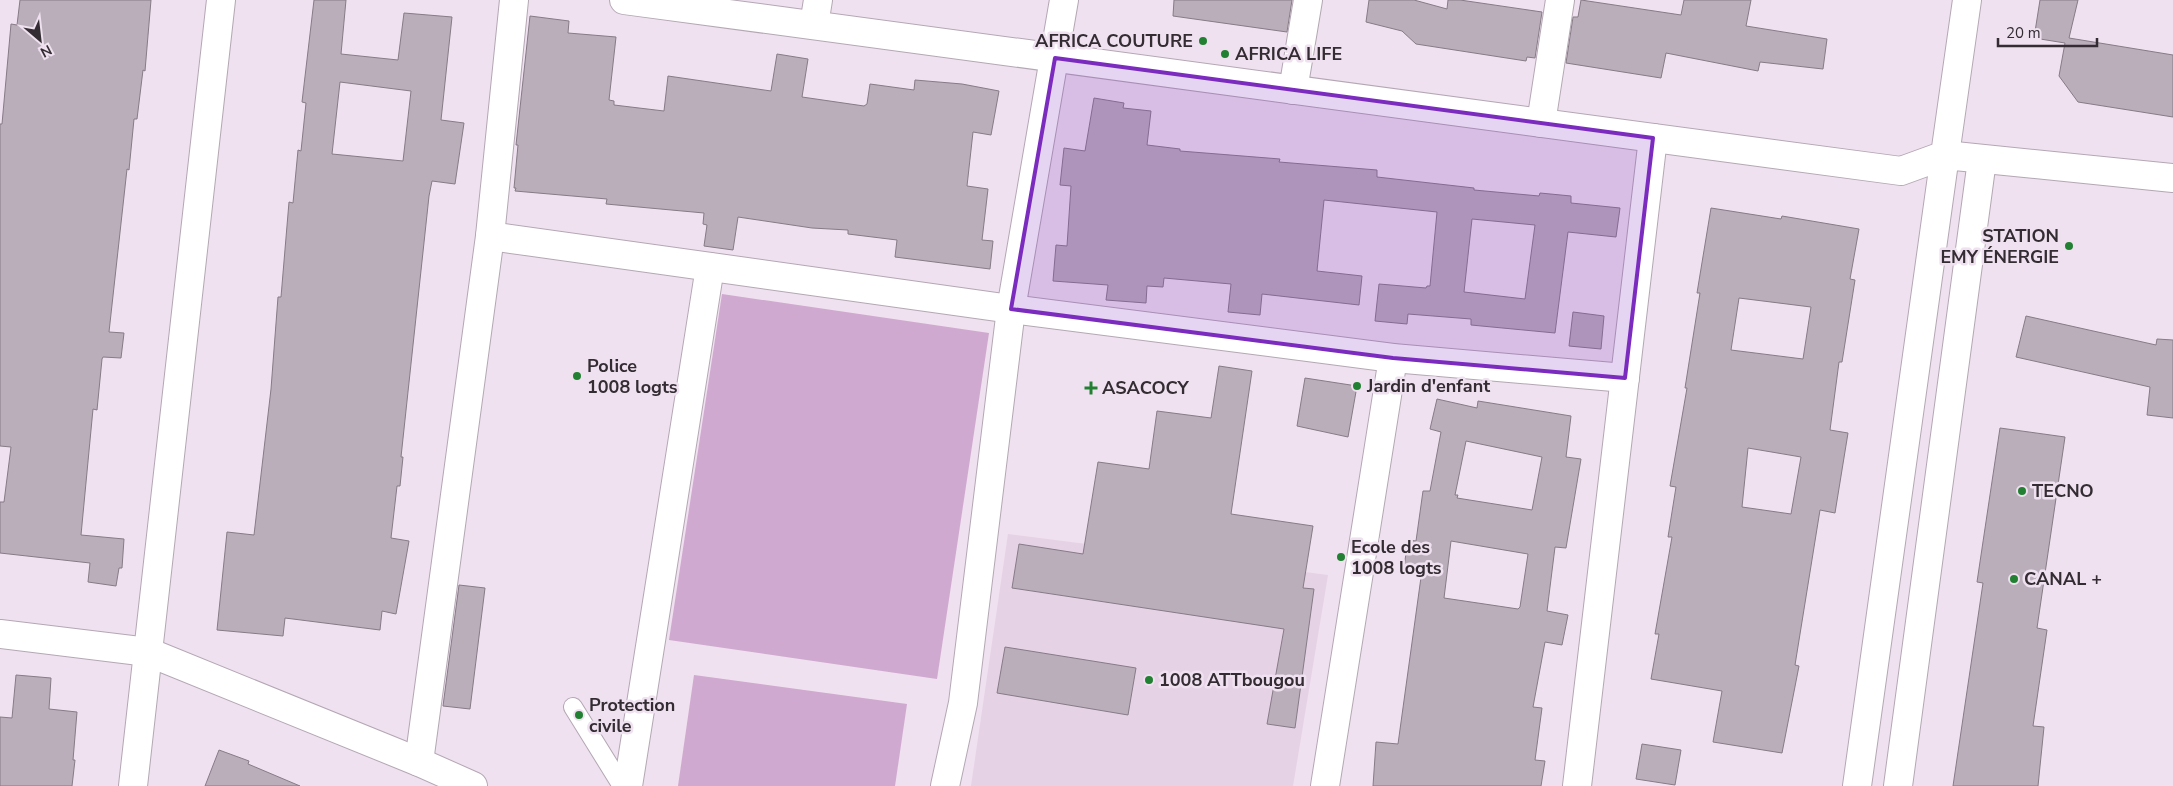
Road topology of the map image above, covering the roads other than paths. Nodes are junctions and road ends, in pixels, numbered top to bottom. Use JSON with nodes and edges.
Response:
{"nodes":[{"id":1,"x":221,"y":0,"type":"edge"},
{"id":2,"x":514,"y":0,"type":"edge"},
{"id":3,"x":624,"y":0,"type":"edge"},
{"id":4,"x":1064,"y":0,"type":"edge"},
{"id":5,"x":1308,"y":0,"type":"edge"},
{"id":6,"x":1560,"y":0,"type":"edge"},
{"id":7,"x":1967,"y":0,"type":"edge"},
{"id":8,"x":816,"y":13,"type":"edge"},
{"id":9,"x":1055,"y":58,"type":"junction"},
{"id":10,"x":1293,"y":90,"type":"junction"},
{"id":11,"x":1541,"y":123,"type":"junction"},
{"id":12,"x":1653,"y":138,"type":"junction"},
{"id":13,"x":1945,"y":155,"type":"junction"},
{"id":14,"x":1982,"y":160,"type":"junction"},
{"id":15,"x":2173,"y":178,"type":"edge"},
{"id":16,"x":490,"y":236,"type":"junction"},
{"id":17,"x":710,"y":267,"type":"junction"},
{"id":18,"x":1012,"y":309,"type":"junction"},
{"id":19,"x":1393,"y":358,"type":"junction"},
{"id":20,"x":1625,"y":378,"type":"junction"},
{"id":21,"x":0,"y":634,"type":"edge"},
{"id":22,"x":148,"y":652,"type":"junction"},
{"id":23,"x":573,"y":707,"type":"dead end"},
{"id":24,"x":419,"y":762,"type":"junction"},
{"id":25,"x":133,"y":786,"type":"edge"},
{"id":26,"x":473,"y":786,"type":"edge"},
{"id":27,"x":622,"y":786,"type":"edge"},
{"id":28,"x":628,"y":786,"type":"edge"},
{"id":29,"x":945,"y":786,"type":"edge"},
{"id":30,"x":1325,"y":786,"type":"edge"},
{"id":31,"x":1577,"y":786,"type":"edge"},
{"id":32,"x":1857,"y":786,"type":"edge"},
{"id":33,"x":1898,"y":786,"type":"edge"}],
"edges":[{"from":1,"to":22,"type":"street"},
{"from":2,"to":16,"type":"street"},
{"from":3,"to":8,"type":"street"},
{"from":4,"to":9,"type":"street"},
{"from":5,"to":10,"type":"street"},
{"from":6,"to":11,"type":"street"},
{"from":7,"to":13,"type":"street"},
{"from":8,"to":9,"type":"street"},
{"from":9,"to":10,"type":"street"},
{"from":9,"to":18,"type":"street"},
{"from":10,"to":11,"type":"street"},
{"from":11,"to":12,"type":"street"},
{"from":12,"to":13,"type":"street"},
{"from":12,"to":20,"type":"street"},
{"from":13,"to":14,"type":"street"},
{"from":13,"to":32,"type":"street"},
{"from":14,"to":15,"type":"street"},
{"from":14,"to":33,"type":"street"},
{"from":16,"to":17,"type":"street"},
{"from":16,"to":24,"type":"street"},
{"from":17,"to":18,"type":"street"},
{"from":17,"to":28,"type":"street"},
{"from":18,"to":19,"type":"street"},
{"from":18,"to":29,"type":"street"},
{"from":19,"to":20,"type":"street"},
{"from":19,"to":30,"type":"street"},
{"from":20,"to":31,"type":"street"},
{"from":21,"to":22,"type":"street"},
{"from":22,"to":24,"type":"street"},
{"from":22,"to":25,"type":"street"},
{"from":23,"to":27,"type":"lane"},
{"from":24,"to":26,"type":"street"}]}
